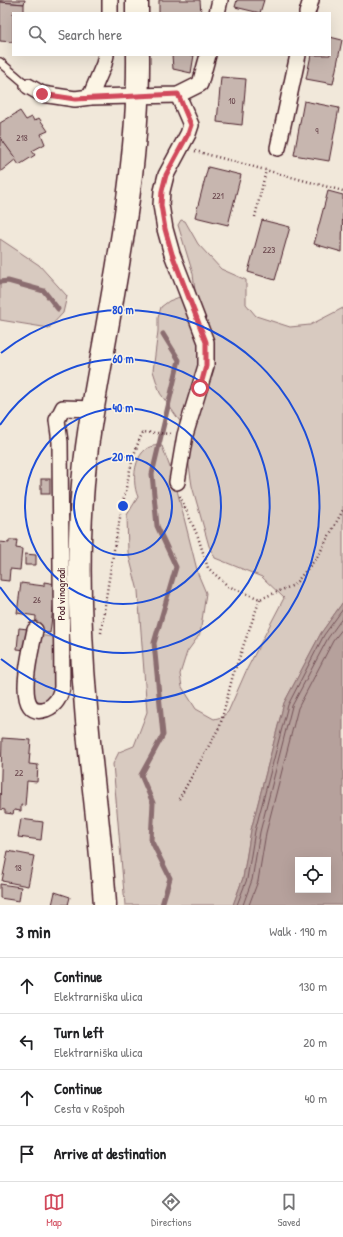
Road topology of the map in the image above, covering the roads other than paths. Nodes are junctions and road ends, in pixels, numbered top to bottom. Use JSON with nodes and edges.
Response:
{"nodes":[{"id":1,"x":110,"y":0,"type":"edge"},
{"id":2,"x":137,"y":0,"type":"edge"},
{"id":3,"x":220,"y":0,"type":"edge"},
{"id":4,"x":311,"y":0,"type":"edge"},
{"id":5,"x":110,"y":12,"type":"edge"},
{"id":6,"x":137,"y":12,"type":"edge"},
{"id":7,"x":217,"y":12,"type":"edge"},
{"id":8,"x":307,"y":12,"type":"edge"},
{"id":9,"x":106,"y":56,"type":"edge"},
{"id":10,"x":138,"y":56,"type":"edge"},
{"id":11,"x":208,"y":56,"type":"edge"},
{"id":12,"x":298,"y":56,"type":"edge"},
{"id":13,"x":0,"y":62,"type":"edge"},
{"id":14,"x":28,"y":86,"type":"joint"},
{"id":15,"x":178,"y":94,"type":"junction"},
{"id":16,"x":138,"y":95,"type":"junction"},
{"id":17,"x":90,"y":97,"type":"junction"},
{"id":18,"x":278,"y":148,"type":"dead end"},
{"id":19,"x":93,"y":409,"type":"junction"},
{"id":20,"x":177,"y":482,"type":"road end"},
{"id":21,"x":35,"y":630,"type":"dead end"},
{"id":22,"x":105,"y":905,"type":"edge"}],
"edges":[{"from":1,"to":5,"type":"street"},
{"from":2,"to":6,"type":"main road"},
{"from":3,"to":7,"type":"street"},
{"from":4,"to":8,"type":"street"},
{"from":9,"to":17,"type":"street"},
{"from":10,"to":16,"type":"main road"},
{"from":11,"to":15,"type":"street"},
{"from":12,"to":18,"type":"street"},
{"from":13,"to":14,"type":"lane"},
{"from":14,"to":17,"type":"street"},
{"from":15,"to":16,"type":"street"},
{"from":15,"to":20,"type":"street"},
{"from":16,"to":17,"type":"street"},
{"from":16,"to":19,"type":"main road"},
{"from":19,"to":21,"type":"street","name":"Pod vinogradi"},
{"from":19,"to":22,"type":"main road"}]}
